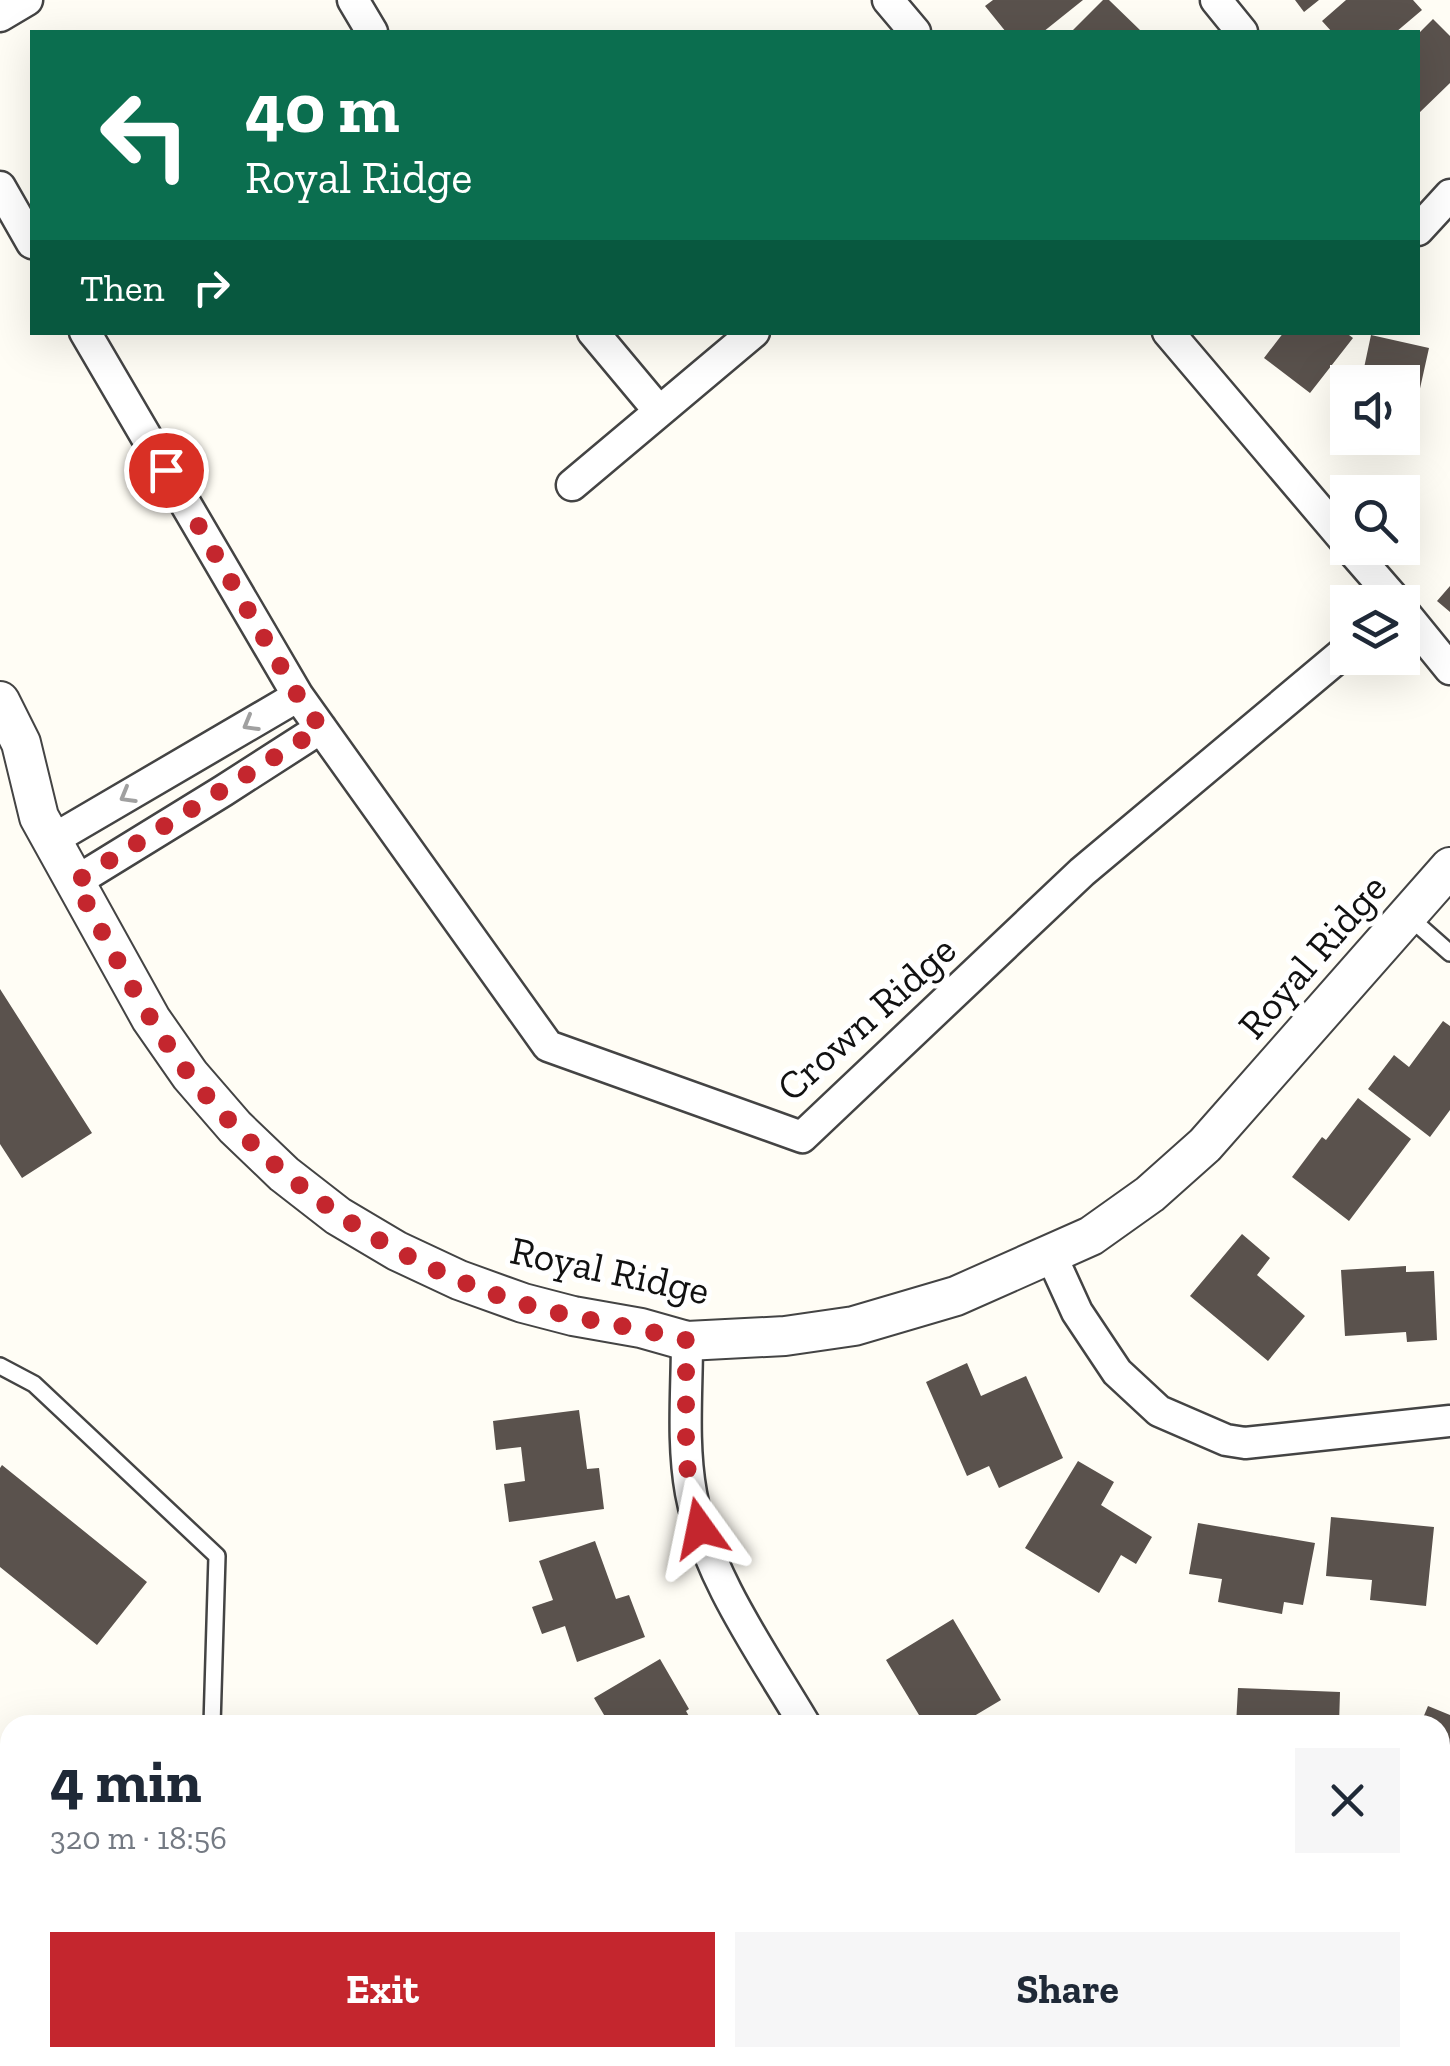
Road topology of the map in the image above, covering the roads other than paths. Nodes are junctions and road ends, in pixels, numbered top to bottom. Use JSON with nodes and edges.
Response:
{"nodes":[{"id":1,"x":27,"y":0,"type":"edge"},
{"id":2,"x":353,"y":0,"type":"edge"},
{"id":3,"x":888,"y":0,"type":"edge"},
{"id":4,"x":1216,"y":0,"type":"edge"},
{"id":5,"x":0,"y":16,"type":"edge"},
{"id":6,"x":371,"y":30,"type":"edge"},
{"id":7,"x":913,"y":30,"type":"edge"},
{"id":8,"x":1240,"y":30,"type":"edge"},
{"id":9,"x":0,"y":188,"type":"edge"},
{"id":10,"x":1450,"y":195,"type":"edge"},
{"id":11,"x":1420,"y":228,"type":"edge"},
{"id":12,"x":30,"y":240,"type":"edge"},
{"id":13,"x":87,"y":335,"type":"edge"},
{"id":14,"x":596,"y":335,"type":"edge"},
{"id":15,"x":750,"y":335,"type":"edge"},
{"id":16,"x":1171,"y":335,"type":"edge"},
{"id":17,"x":659,"y":411,"type":"junction"},
{"id":18,"x":572,"y":485,"type":"dead end"},
{"id":19,"x":1330,"y":524,"type":"edge"},
{"id":20,"x":1365,"y":565,"type":"edge"},
{"id":21,"x":1382,"y":585,"type":"edge"},
{"id":22,"x":1420,"y":632,"type":"edge"},
{"id":23,"x":1330,"y":664,"type":"edge"},
{"id":24,"x":1450,"y":669,"type":"edge"},
{"id":25,"x":298,"y":696,"type":"junction"},
{"id":26,"x":0,"y":700,"type":"edge"},
{"id":27,"x":321,"y":728,"type":"junction"},
{"id":28,"x":0,"y":782,"type":"edge"},
{"id":29,"x":45,"y":829,"type":"junction"},
{"id":30,"x":1450,"y":868,"type":"edge"},
{"id":31,"x":75,"y":882,"type":"junction"},
{"id":32,"x":1407,"y":916,"type":"junction"},
{"id":33,"x":1450,"y":953,"type":"edge"},
{"id":34,"x":1051,"y":1255,"type":"junction"},
{"id":35,"x":686,"y":1340,"type":"junction"},
{"id":36,"x":0,"y":1366,"type":"edge"},
{"id":37,"x":1450,"y":1421,"type":"edge"},
{"id":38,"x":212,"y":1715,"type":"edge"},
{"id":39,"x":799,"y":1715,"type":"edge"}],
"edges":[{"from":1,"to":5,"type":"street"},
{"from":2,"to":6,"type":"street"},
{"from":3,"to":7,"type":"street"},
{"from":4,"to":8,"type":"street"},
{"from":9,"to":12,"type":"street"},
{"from":10,"to":11,"type":"street"},
{"from":13,"to":25,"type":"street","name":"Crown Ridge"},
{"from":14,"to":17,"type":"street"},
{"from":15,"to":17,"type":"street"},
{"from":16,"to":19,"type":"street"},
{"from":17,"to":18,"type":"street"},
{"from":20,"to":21,"type":"street"},
{"from":22,"to":24,"type":"street"},
{"from":23,"to":27,"type":"street","name":"Crown Ridge"},
{"from":25,"to":27,"type":"street","name":"Crown Ridge"},
{"from":25,"to":29,"type":"street","one_way":true},
{"from":26,"to":29,"type":"street","name":"Royal Ridge"},
{"from":27,"to":31,"type":"street"},
{"from":28,"to":29,"type":"street","name":"Royal Ridge"},
{"from":29,"to":31,"type":"street","name":"Royal Ridge"},
{"from":30,"to":32,"type":"street","name":"Royal Ridge"},
{"from":31,"to":35,"type":"street","name":"Royal Ridge"},
{"from":32,"to":33,"type":"lane"},
{"from":32,"to":34,"type":"street","name":"Royal Ridge"},
{"from":34,"to":35,"type":"street","name":"Royal Ridge"},
{"from":34,"to":37,"type":"street"},
{"from":35,"to":39,"type":"street"},
{"from":36,"to":38,"type":"lane"}]}
